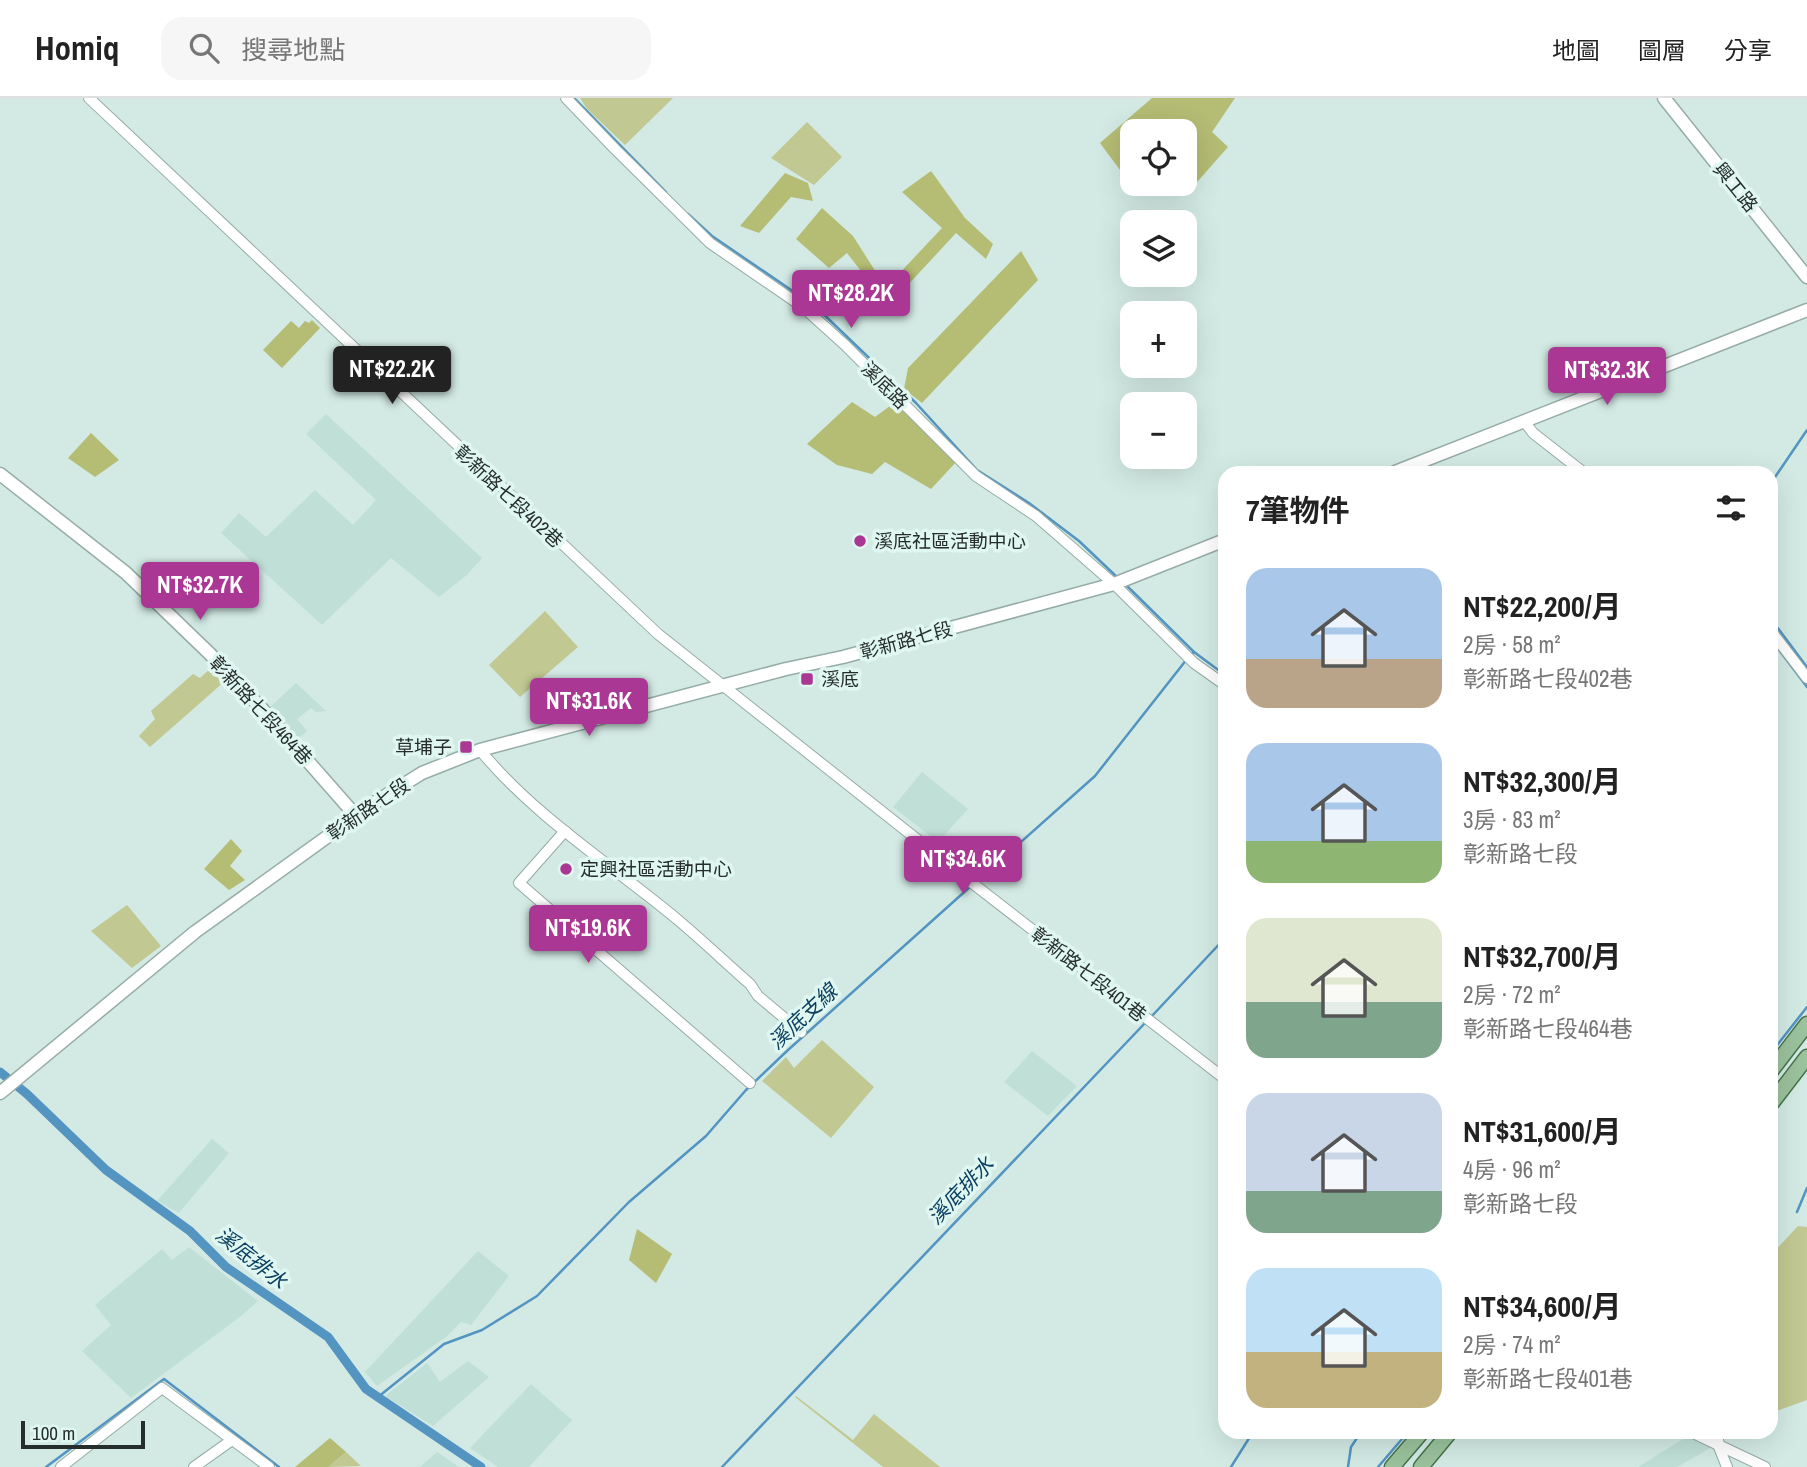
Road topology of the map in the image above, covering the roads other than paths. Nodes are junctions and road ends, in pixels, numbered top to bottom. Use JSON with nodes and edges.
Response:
{"nodes":[{"id":1,"x":89,"y":98,"type":"edge"},
{"id":2,"x":566,"y":98,"type":"edge"},
{"id":3,"x":1664,"y":98,"type":"edge"},
{"id":4,"x":1807,"y":277,"type":"edge"},
{"id":5,"x":1807,"y":310,"type":"edge"},
{"id":6,"x":1524,"y":422,"type":"junction"},
{"id":7,"x":1410,"y":466,"type":"edge"},
{"id":8,"x":1575,"y":466,"type":"edge"},
{"id":9,"x":0,"y":474,"type":"edge"},
{"id":10,"x":1218,"y":543,"type":"edge"},
{"id":11,"x":1114,"y":584,"type":"junction"},
{"id":12,"x":1778,"y":640,"type":"edge"},
{"id":13,"x":1807,"y":678,"type":"edge"},
{"id":14,"x":1218,"y":680,"type":"edge"},
{"id":15,"x":722,"y":686,"type":"junction"},
{"id":16,"x":480,"y":750,"type":"junction"},
{"id":17,"x":356,"y":816,"type":"junction"},
{"id":18,"x":565,"y":831,"type":"junction"},
{"id":19,"x":1807,"y":1024,"type":"edge"},
{"id":20,"x":801,"y":1032,"type":"dead end"},
{"id":21,"x":1807,"y":1057,"type":"edge"},
{"id":22,"x":1778,"y":1062,"type":"edge"},
{"id":23,"x":1218,"y":1074,"type":"edge"},
{"id":24,"x":750,"y":1083,"type":"dead end"},
{"id":25,"x":3,"y":1091,"type":"edge"},
{"id":26,"x":1778,"y":1095,"type":"edge"},
{"id":27,"x":1416,"y":1439,"type":"edge"},
{"id":28,"x":1444,"y":1439,"type":"edge"},
{"id":29,"x":1704,"y":1439,"type":"edge"},
{"id":30,"x":1718,"y":1439,"type":"edge"},
{"id":31,"x":232,"y":1440,"type":"junction"},
{"id":32,"x":1719,"y":1447,"type":"junction"},
{"id":33,"x":61,"y":1467,"type":"edge"},
{"id":34,"x":194,"y":1467,"type":"edge"},
{"id":35,"x":269,"y":1467,"type":"edge"},
{"id":36,"x":1392,"y":1467,"type":"edge"},
{"id":37,"x":1421,"y":1467,"type":"edge"},
{"id":38,"x":1727,"y":1467,"type":"edge"},
{"id":39,"x":1765,"y":1467,"type":"edge"}],
"edges":[{"from":1,"to":15,"type":"street","name":"彰新路七段402巷"},
{"from":2,"to":11,"type":"street","name":"溪底路"},
{"from":3,"to":4,"type":"street","name":"興工路"},
{"from":5,"to":6,"type":"street"},
{"from":6,"to":7,"type":"street"},
{"from":6,"to":8,"type":"street"},
{"from":9,"to":17,"type":"street","name":"彰新路七段464巷"},
{"from":10,"to":11,"type":"street","name":"彰新路七段"},
{"from":11,"to":14,"type":"street","name":"溪底路"},
{"from":11,"to":15,"type":"street","name":"彰新路七段"},
{"from":12,"to":13,"type":"street"},
{"from":15,"to":16,"type":"street","name":"彰新路七段"},
{"from":15,"to":23,"type":"street","name":"彰新路七段401巷"},
{"from":16,"to":17,"type":"street","name":"彰新路七段"},
{"from":16,"to":18,"type":"street"},
{"from":17,"to":25,"type":"street","name":"彰新路七段"},
{"from":18,"to":20,"type":"street"},
{"from":18,"to":24,"type":"street"},
{"from":19,"to":22,"type":"main road"},
{"from":21,"to":26,"type":"main road"},
{"from":27,"to":36,"type":"main road"},
{"from":28,"to":37,"type":"main road"},
{"from":29,"to":32,"type":"street"},
{"from":30,"to":32,"type":"street"},
{"from":31,"to":33,"type":"street"},
{"from":31,"to":34,"type":"street"},
{"from":31,"to":35,"type":"street"},
{"from":32,"to":38,"type":"street"},
{"from":32,"to":39,"type":"street"}]}
